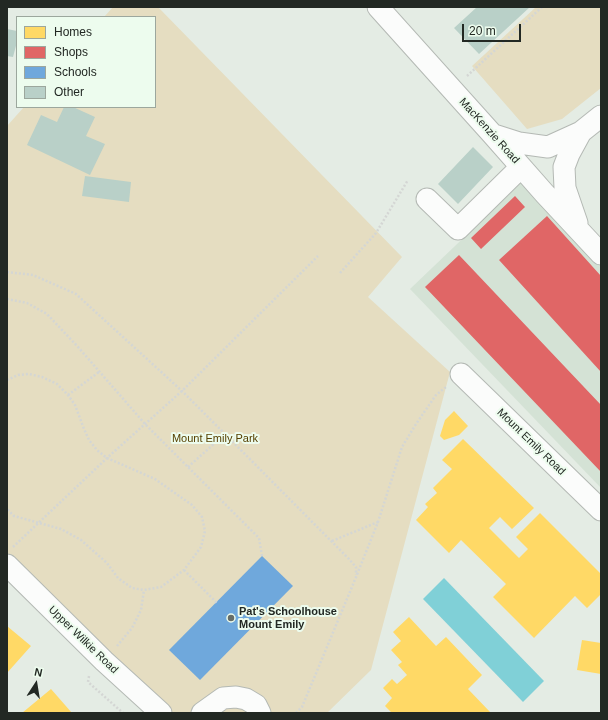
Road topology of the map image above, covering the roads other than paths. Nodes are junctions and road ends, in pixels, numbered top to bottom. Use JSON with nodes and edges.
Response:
{"nodes":[{"id":1,"x":380,"y":8,"type":"edge"},
{"id":2,"x":601,"y":116,"type":"edge"},
{"id":3,"x":581,"y":132,"type":"junction"},
{"id":4,"x":493,"y":135,"type":"junction"},
{"id":5,"x":521,"y":167,"type":"junction"},
{"id":6,"x":427,"y":200,"type":"dead end"},
{"id":7,"x":578,"y":229,"type":"junction"},
{"id":8,"x":601,"y":254,"type":"edge"},
{"id":9,"x":461,"y":374,"type":"road end"},
{"id":10,"x":601,"y":510,"type":"edge"},
{"id":11,"x":10,"y":556,"type":"edge"},
{"id":12,"x":161,"y":713,"type":"edge"},
{"id":13,"x":202,"y":713,"type":"edge"},
{"id":14,"x":260,"y":713,"type":"edge"}],
"edges":[{"from":1,"to":4,"type":"street","name":"MacKenzie Road"},
{"from":2,"to":3,"type":"street"},
{"from":3,"to":4,"type":"street"},
{"from":3,"to":7,"type":"street"},
{"from":4,"to":5,"type":"street","name":"MacKenzie Road"},
{"from":5,"to":6,"type":"street"},
{"from":5,"to":7,"type":"street","name":"MacKenzie Road"},
{"from":7,"to":8,"type":"street","name":"MacKenzie Road"},
{"from":9,"to":10,"type":"street","name":"Mount Emily Road"},
{"from":11,"to":12,"type":"street","name":"Upper Wilkie Road"},
{"from":13,"to":14,"type":"street"}]}
